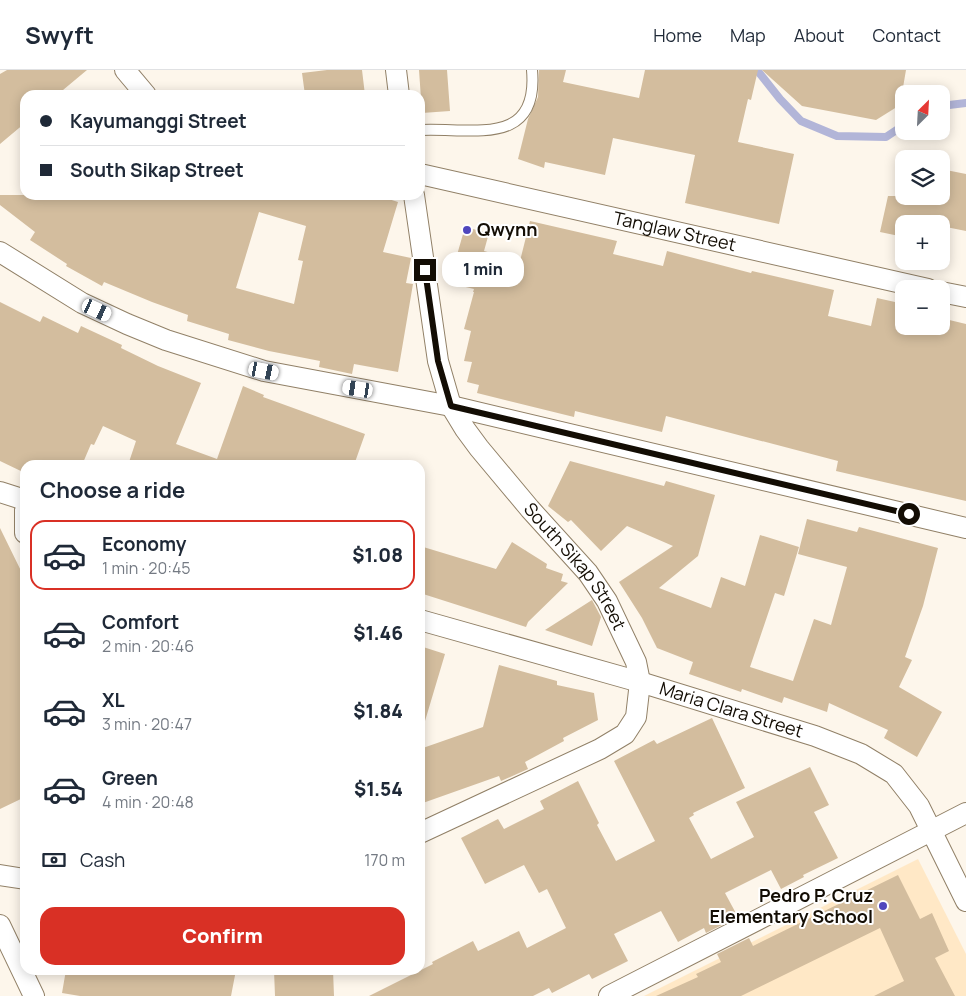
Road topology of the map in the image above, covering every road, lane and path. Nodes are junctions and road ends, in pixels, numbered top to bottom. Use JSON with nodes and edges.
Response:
{"nodes":[{"id":1,"x":125,"y":70,"type":"edge"},
{"id":2,"x":396,"y":70,"type":"edge"},
{"id":3,"x":532,"y":70,"type":"edge"},
{"id":4,"x":142,"y":90,"type":"edge"},
{"id":5,"x":398,"y":90,"type":"edge"},
{"id":6,"x":425,"y":130,"type":"edge"},
{"id":7,"x":425,"y":175,"type":"edge"},
{"id":8,"x":415,"y":200,"type":"edge"},
{"id":9,"x":0,"y":252,"type":"edge"},
{"id":10,"x":895,"y":282,"type":"edge"},
{"id":11,"x":950,"y":294,"type":"edge"},
{"id":12,"x":966,"y":297,"type":"edge"},
{"id":13,"x":451,"y":406,"type":"junction"},
{"id":14,"x":0,"y":492,"type":"edge"},
{"id":15,"x":20,"y":498,"type":"edge"},
{"id":16,"x":966,"y":528,"type":"edge"},
{"id":17,"x":425,"y":621,"type":"edge"},
{"id":18,"x":640,"y":682,"type":"junction"},
{"id":19,"x":966,"y":814,"type":"edge"},
{"id":20,"x":425,"y":831,"type":"edge"},
{"id":21,"x":932,"y":831,"type":"junction"},
{"id":22,"x":0,"y":875,"type":"edge"},
{"id":23,"x":20,"y":879,"type":"edge"},
{"id":24,"x":966,"y":901,"type":"edge"},
{"id":25,"x":0,"y":925,"type":"edge"},
{"id":26,"x":20,"y":967,"type":"edge"},
{"id":27,"x":24,"y":975,"type":"edge"},
{"id":28,"x":34,"y":996,"type":"edge"},
{"id":29,"x":609,"y":996,"type":"edge"}],
"edges":[{"from":1,"to":4,"type":"street"},
{"from":2,"to":5,"type":"street"},
{"from":3,"to":6,"type":"lane"},
{"from":7,"to":10,"type":"street","name":"Tanglaw Street"},
{"from":8,"to":13,"type":"street","name":"South Sikap Street"},
{"from":9,"to":13,"type":"street"},
{"from":11,"to":12,"type":"street"},
{"from":13,"to":16,"type":"street"},
{"from":13,"to":18,"type":"street","name":"South Sikap Street"},
{"from":14,"to":15,"type":"street"},
{"from":17,"to":18,"type":"street","name":"Maria Clara Street"},
{"from":18,"to":20,"type":"street","name":"South Sikap Street"},
{"from":18,"to":21,"type":"street","name":"Maria Clara Street"},
{"from":19,"to":21,"type":"street"},
{"from":21,"to":24,"type":"street","name":"Maria Clara Street"},
{"from":21,"to":29,"type":"street"},
{"from":22,"to":23,"type":"street"},
{"from":25,"to":26,"type":"street"},
{"from":27,"to":28,"type":"street"}]}
